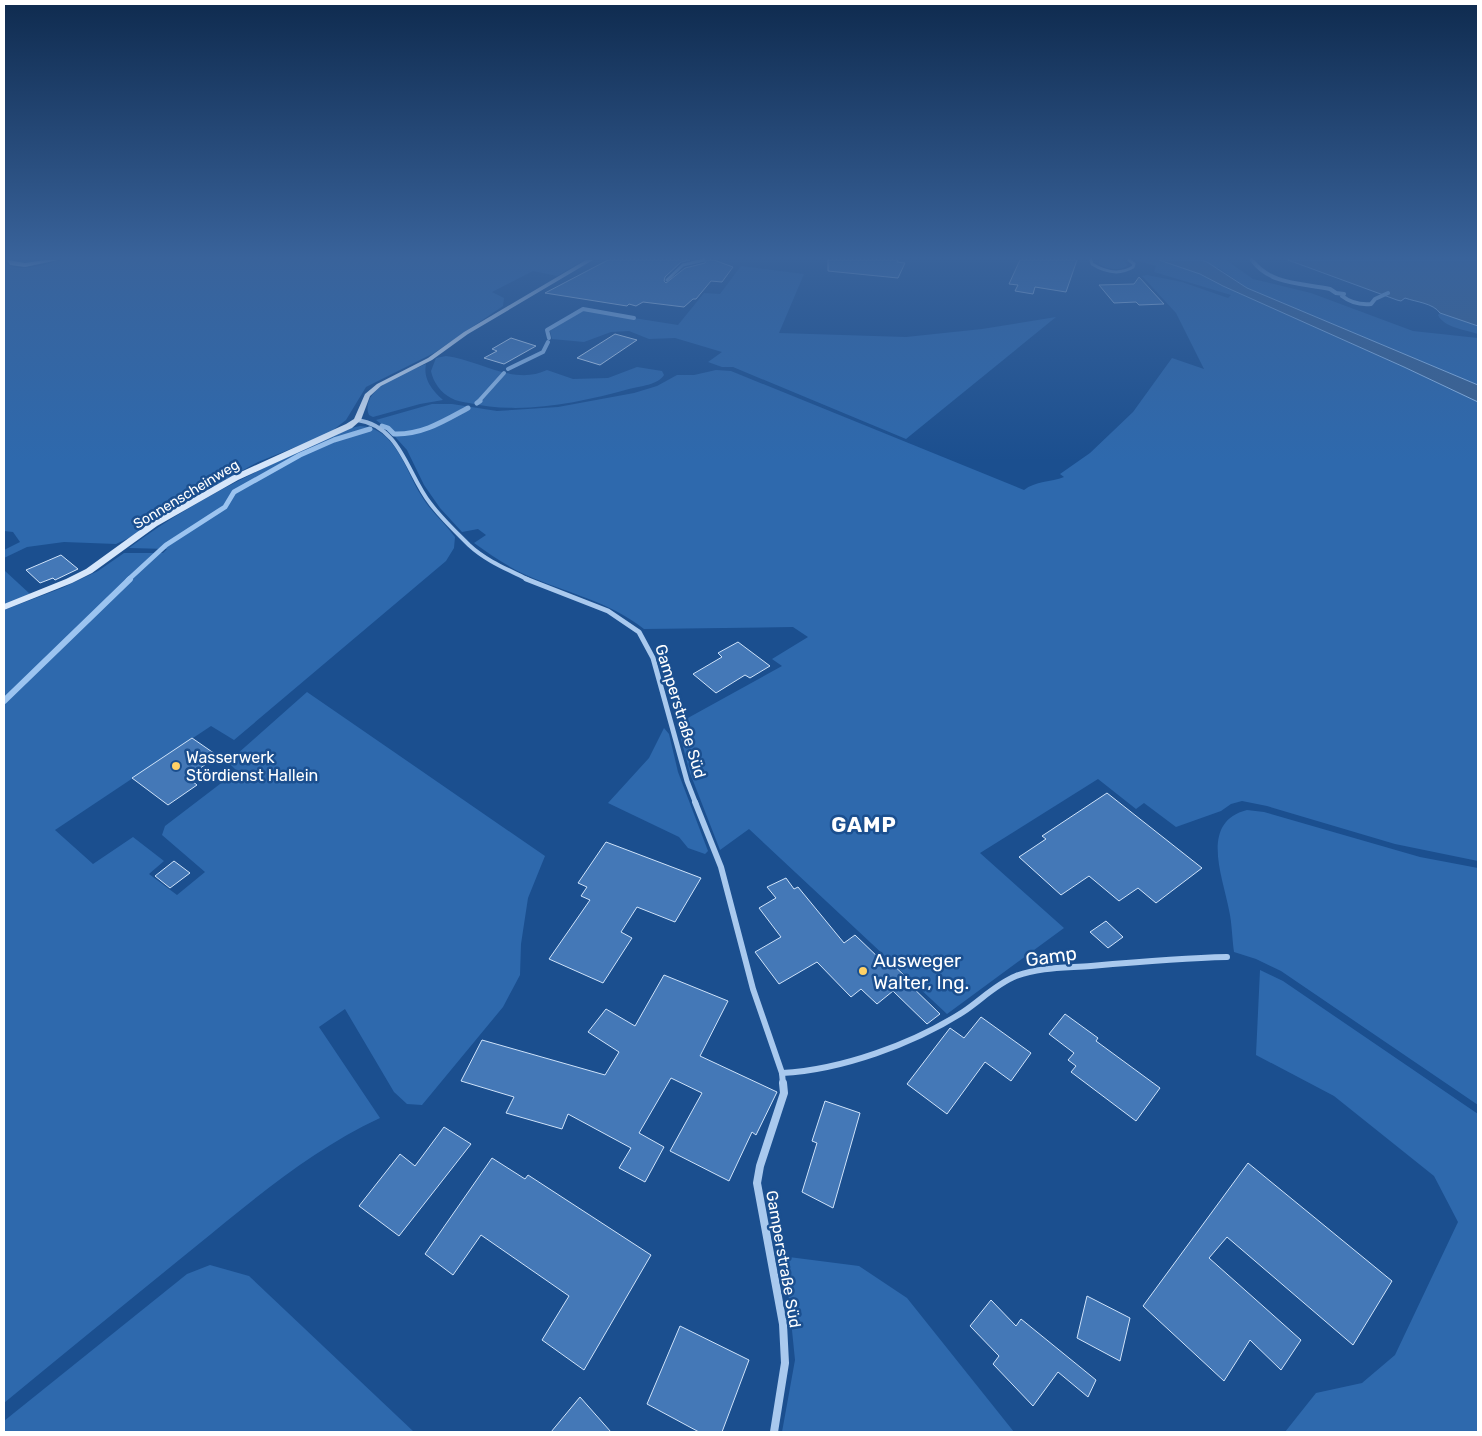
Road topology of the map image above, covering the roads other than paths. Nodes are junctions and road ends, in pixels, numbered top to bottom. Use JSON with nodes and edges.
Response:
{"nodes":[{"id":1,"x":477,"y":327,"type":"edge"},
{"id":2,"x":357,"y":420,"type":"junction"},
{"id":3,"x":4,"y":607,"type":"edge"},
{"id":4,"x":1227,"y":957,"type":"dead end"},
{"id":5,"x":782,"y":1073,"type":"junction"},
{"id":6,"x":774,"y":1432,"type":"edge"}],
"edges":[{"from":1,"to":2,"type":"street"},
{"from":2,"to":3,"type":"street","name":"Sonnenscheinweg"},
{"from":2,"to":5,"type":"street","name":"Gamperstraße Süd"},
{"from":4,"to":5,"type":"street","name":"Gamp"},
{"from":5,"to":6,"type":"street","name":"Gamperstraße Süd"}]}
